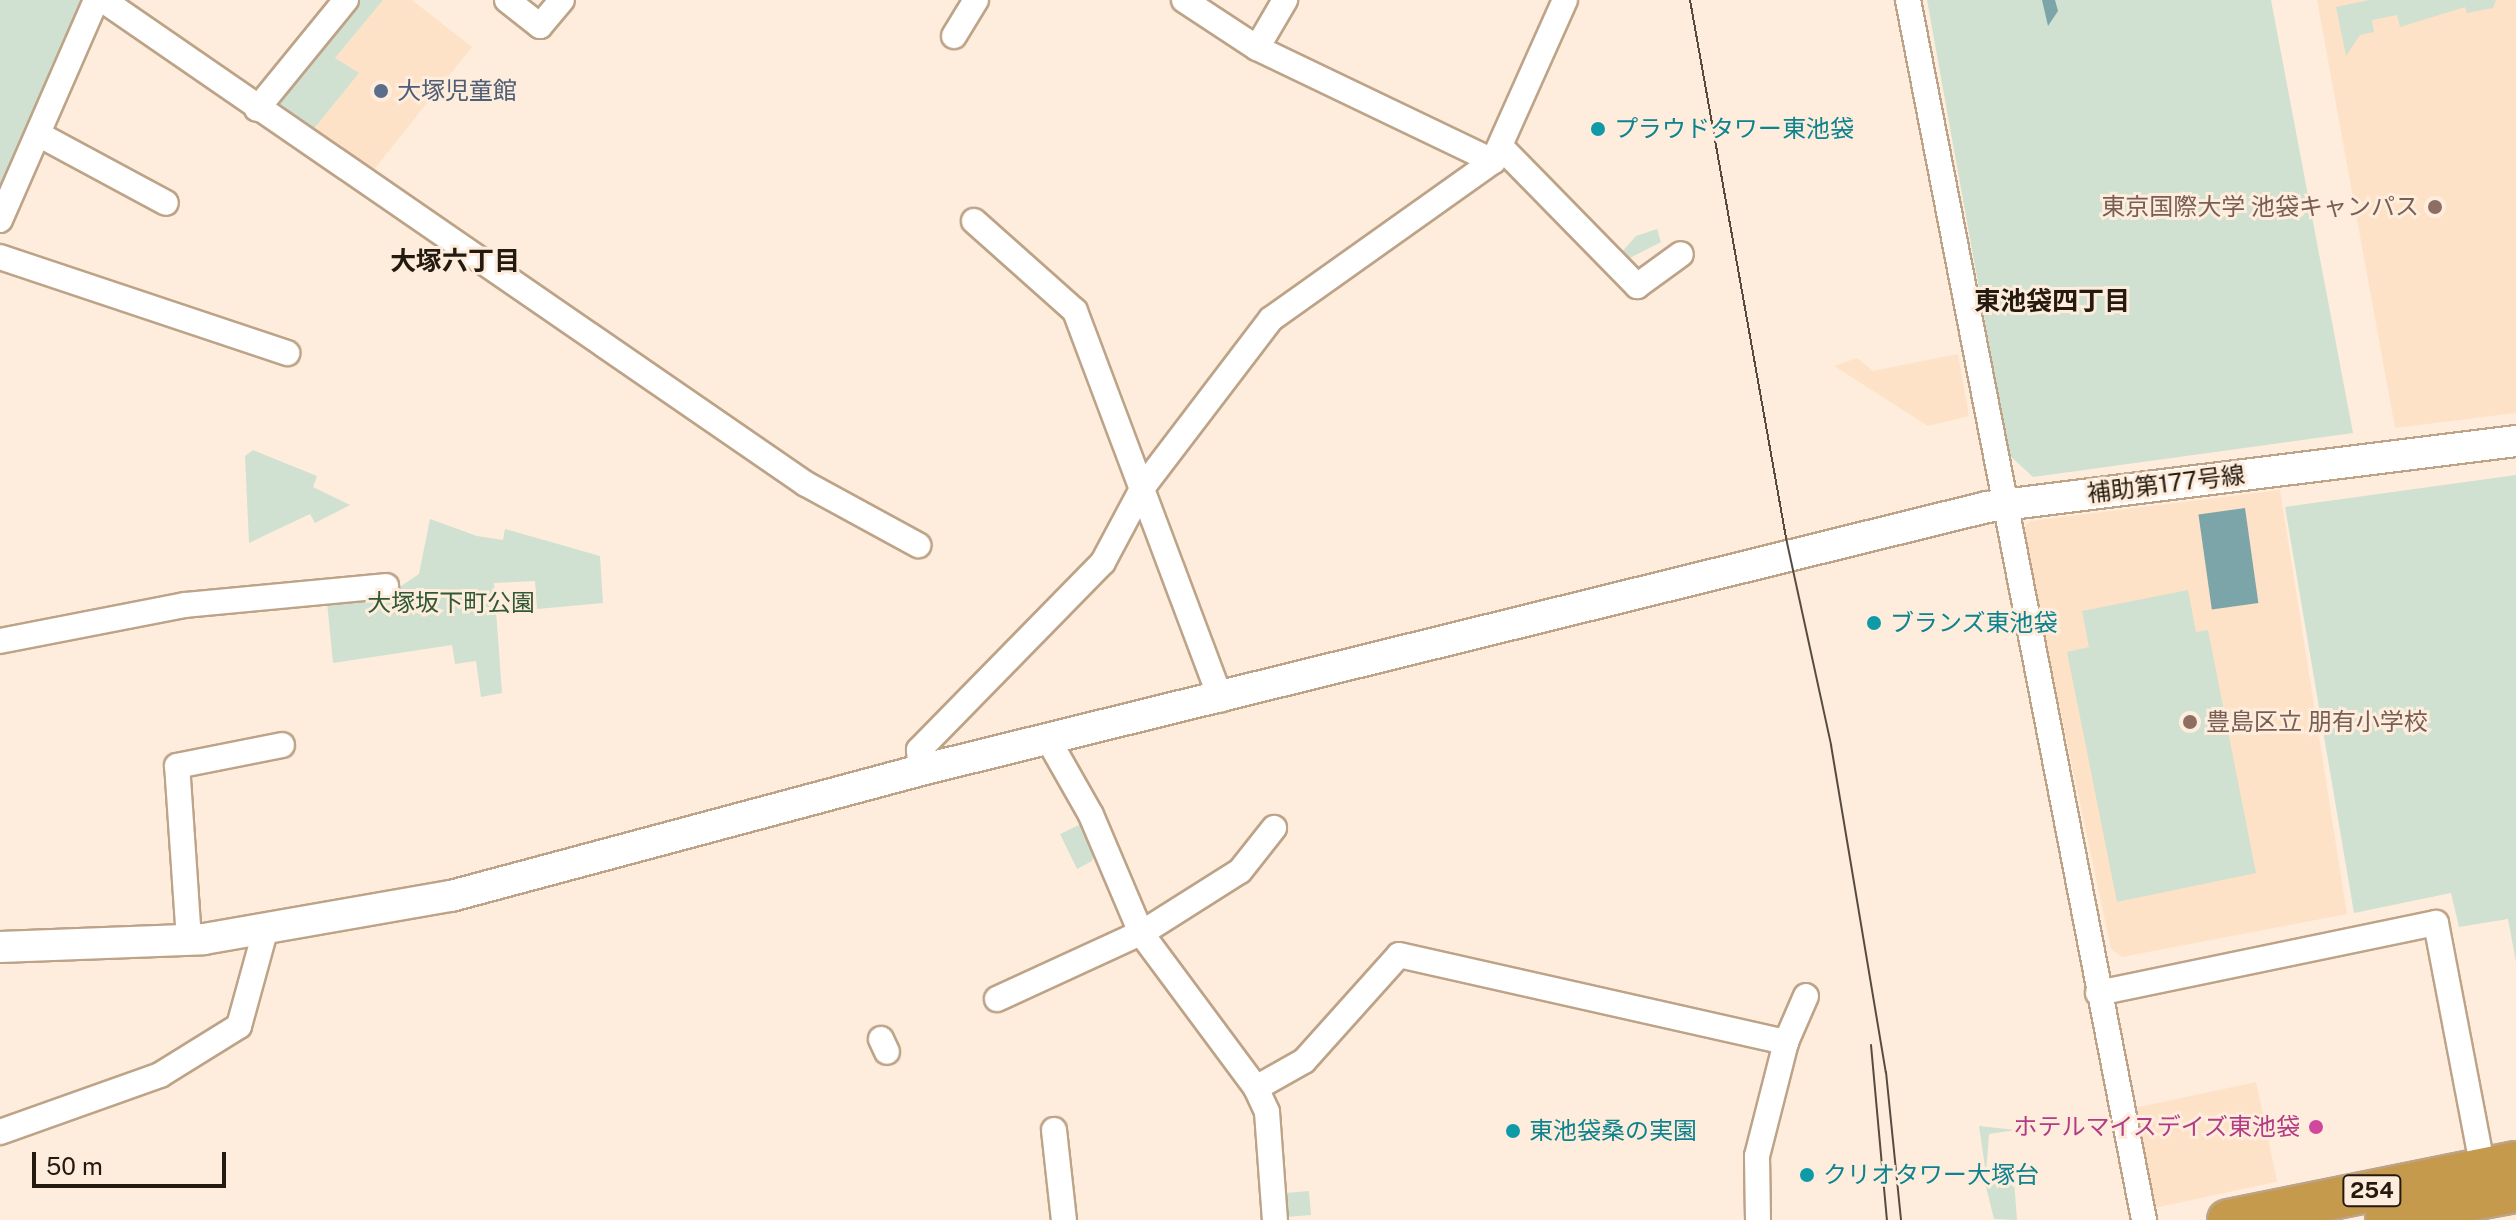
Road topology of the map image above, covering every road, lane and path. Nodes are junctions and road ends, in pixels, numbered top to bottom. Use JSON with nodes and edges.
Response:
{"nodes":[{"id":1,"x":96,"y":0,"type":"edge"},
{"id":2,"x":103,"y":0,"type":"edge"},
{"id":3,"x":346,"y":0,"type":"edge"},
{"id":4,"x":507,"y":0,"type":"edge"},
{"id":5,"x":562,"y":0,"type":"edge"},
{"id":6,"x":976,"y":0,"type":"edge"},
{"id":7,"x":1184,"y":0,"type":"edge"},
{"id":8,"x":1285,"y":0,"type":"edge"},
{"id":9,"x":1565,"y":0,"type":"edge"},
{"id":10,"x":1908,"y":0,"type":"edge"},
{"id":11,"x":954,"y":36,"type":"dead end"},
{"id":12,"x":1257,"y":48,"type":"junction"},
{"id":13,"x":257,"y":109,"type":"junction"},
{"id":14,"x":38,"y":134,"type":"junction"},
{"id":15,"x":1498,"y":155,"type":"junction"},
{"id":16,"x":166,"y":203,"type":"dead end"},
{"id":17,"x":0,"y":220,"type":"edge"},
{"id":18,"x":974,"y":221,"type":"dead end"},
{"id":19,"x":1681,"y":254,"type":"dead end"},
{"id":20,"x":0,"y":257,"type":"edge"},
{"id":21,"x":287,"y":353,"type":"dead end"},
{"id":22,"x":2516,"y":441,"type":"edge"},
{"id":23,"x":1143,"y":487,"type":"junction"},
{"id":24,"x":2001,"y":505,"type":"junction"},
{"id":25,"x":918,"y":545,"type":"dead end"},
{"id":26,"x":386,"y":586,"type":"dead end"},
{"id":27,"x":0,"y":641,"type":"edge"},
{"id":28,"x":1221,"y":700,"type":"junction"},
{"id":29,"x":1049,"y":741,"type":"junction"},
{"id":30,"x":282,"y":745,"type":"dead end"},
{"id":31,"x":921,"y":770,"type":"junction"},
{"id":32,"x":1274,"y":828,"type":"dead end"},
{"id":33,"x":266,"y":928,"type":"junction"},
{"id":34,"x":1141,"y":933,"type":"junction"},
{"id":35,"x":189,"y":940,"type":"junction"},
{"id":36,"x":0,"y":947,"type":"edge"},
{"id":37,"x":2098,"y":993,"type":"junction"},
{"id":38,"x":1806,"y":996,"type":"dead end"},
{"id":39,"x":997,"y":999,"type":"dead end"},
{"id":40,"x":1786,"y":1042,"type":"junction"},
{"id":41,"x":1256,"y":1088,"type":"junction"},
{"id":42,"x":1054,"y":1130,"type":"dead end"},
{"id":43,"x":0,"y":1132,"type":"edge"},
{"id":44,"x":2500,"y":1188,"type":"edge"},
{"id":45,"x":1064,"y":1220,"type":"edge"},
{"id":46,"x":1275,"y":1220,"type":"edge"},
{"id":47,"x":1758,"y":1220,"type":"edge"},
{"id":48,"x":2144,"y":1220,"type":"edge"},
{"id":49,"x":2228,"y":1220,"type":"edge"},
{"id":50,"x":2366,"y":1220,"type":"edge"}],
"edges":[{"from":1,"to":14,"type":"street"},
{"from":2,"to":13,"type":"street"},
{"from":3,"to":13,"type":"street"},
{"from":4,"to":5,"type":"street"},
{"from":6,"to":11,"type":"street"},
{"from":7,"to":12,"type":"street"},
{"from":8,"to":12,"type":"street"},
{"from":9,"to":15,"type":"street"},
{"from":10,"to":24,"type":"street"},
{"from":12,"to":15,"type":"street"},
{"from":13,"to":25,"type":"street"},
{"from":14,"to":16,"type":"street"},
{"from":14,"to":17,"type":"street"},
{"from":15,"to":19,"type":"street"},
{"from":15,"to":23,"type":"street"},
{"from":18,"to":23,"type":"street"},
{"from":20,"to":21,"type":"street"},
{"from":22,"to":24,"type":"street","name":"補助第177号線"},
{"from":23,"to":28,"type":"street"},
{"from":23,"to":31,"type":"street"},
{"from":24,"to":28,"type":"street","name":"補助第177号線"},
{"from":24,"to":37,"type":"street"},
{"from":26,"to":27,"type":"street"},
{"from":28,"to":29,"type":"street","name":"補助第177号線"},
{"from":29,"to":31,"type":"street","name":"補助第177号線"},
{"from":29,"to":34,"type":"street"},
{"from":30,"to":35,"type":"street"},
{"from":31,"to":33,"type":"street","name":"補助第177号線"},
{"from":32,"to":34,"type":"street"},
{"from":33,"to":35,"type":"street","name":"補助第177号線"},
{"from":33,"to":43,"type":"street"},
{"from":34,"to":39,"type":"street"},
{"from":34,"to":41,"type":"street"},
{"from":35,"to":36,"type":"street","name":"補助第177号線"},
{"from":37,"to":44,"type":"street"},
{"from":37,"to":48,"type":"street"},
{"from":38,"to":40,"type":"street"},
{"from":40,"to":41,"type":"street"},
{"from":40,"to":47,"type":"street"},
{"from":41,"to":46,"type":"street"},
{"from":42,"to":45,"type":"street"},
{"from":44,"to":49,"type":"highway","number":"254"},
{"from":44,"to":50,"type":"highway","number":"254"}]}
